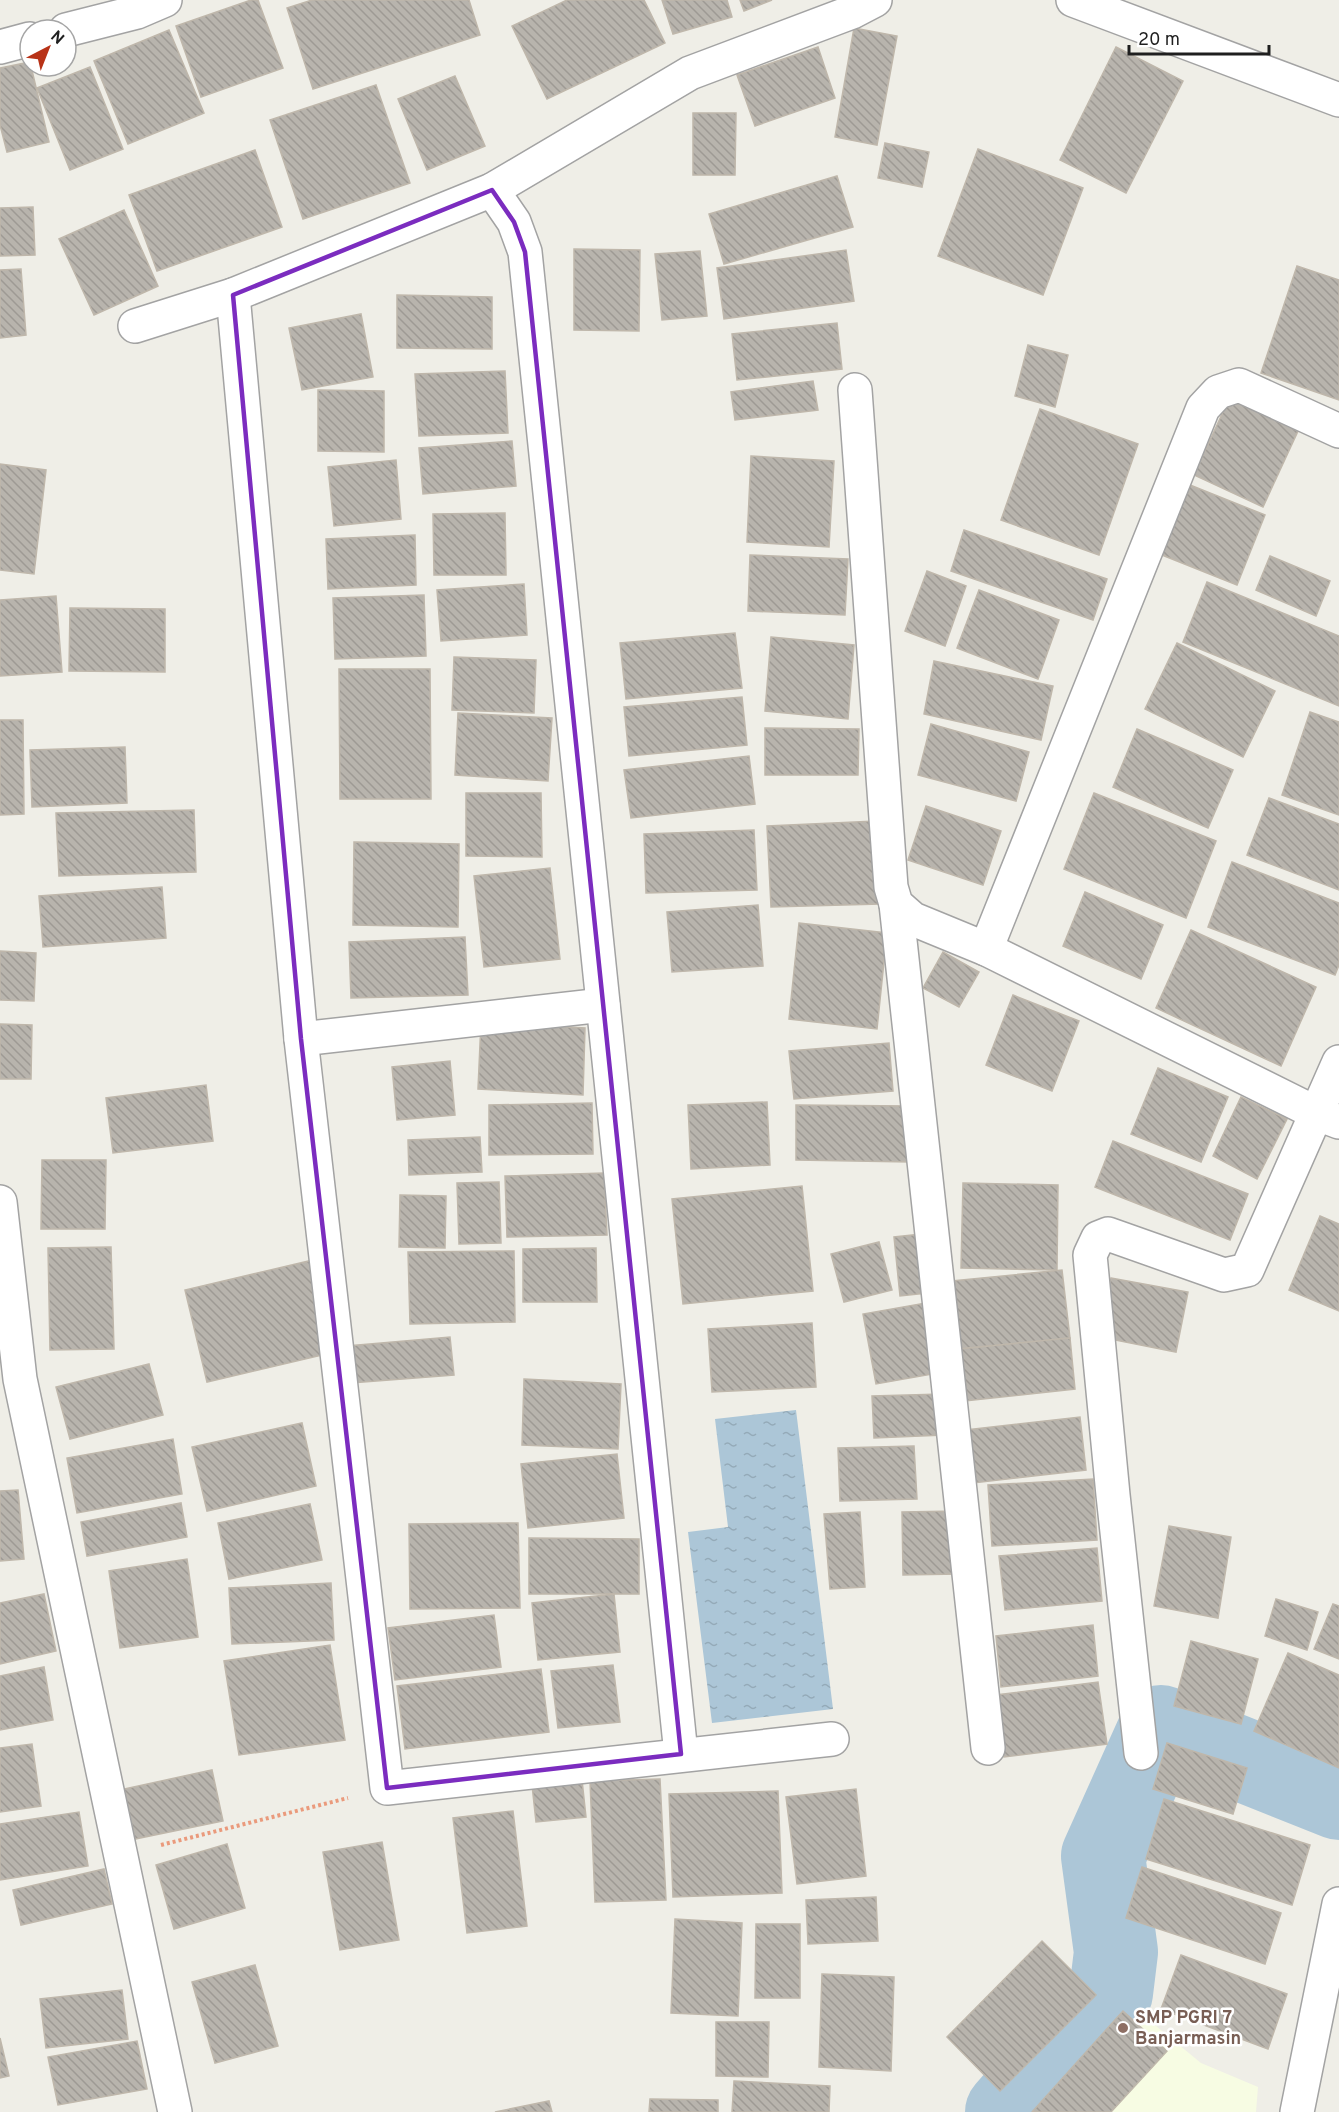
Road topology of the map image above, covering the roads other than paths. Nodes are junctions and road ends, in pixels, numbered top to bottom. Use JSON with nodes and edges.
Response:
{"nodes":[{"id":1,"x":165,"y":0,"type":"edge"},
{"id":2,"x":875,"y":0,"type":"edge"},
{"id":3,"x":1073,"y":0,"type":"edge"},
{"id":4,"x":78,"y":27,"type":"edge"},
{"id":5,"x":18,"y":42,"type":"edge"},
{"id":6,"x":0,"y":47,"type":"edge"},
{"id":7,"x":1339,"y":100,"type":"edge"},
{"id":8,"x":492,"y":190,"type":"junction"},
{"id":9,"x":233,"y":295,"type":"junction"},
{"id":10,"x":135,"y":326,"type":"dead end"},
{"id":11,"x":855,"y":390,"type":"dead end"},
{"id":12,"x":1339,"y":431,"type":"edge"},
{"id":13,"x":896,"y":904,"type":"junction"},
{"id":14,"x":986,"y":949,"type":"junction"},
{"id":15,"x":603,"y":1005,"type":"junction"},
{"id":16,"x":301,"y":1039,"type":"junction"},
{"id":17,"x":1339,"y":1062,"type":"edge"},
{"id":18,"x":1328,"y":1118,"type":"edge"},
{"id":19,"x":0,"y":1202,"type":"edge"},
{"id":20,"x":12,"y":1401,"type":"edge"},
{"id":21,"x":832,"y":1739,"type":"dead end"},
{"id":22,"x":988,"y":1748,"type":"dead end"},
{"id":23,"x":1141,"y":1753,"type":"dead end"},
{"id":24,"x":681,"y":1754,"type":"junction"},
{"id":25,"x":1339,"y":1904,"type":"edge"},
{"id":26,"x":175,"y":2112,"type":"edge"},
{"id":27,"x":1297,"y":2112,"type":"edge"}],
"edges":[{"from":1,"to":4,"type":"street"},
{"from":2,"to":8,"type":"street"},
{"from":3,"to":7,"type":"street"},
{"from":5,"to":6,"type":"street"},
{"from":8,"to":9,"type":"street"},
{"from":8,"to":15,"type":"street"},
{"from":9,"to":10,"type":"street"},
{"from":9,"to":16,"type":"street"},
{"from":11,"to":13,"type":"street"},
{"from":12,"to":14,"type":"street"},
{"from":13,"to":14,"type":"street"},
{"from":13,"to":22,"type":"street"},
{"from":14,"to":18,"type":"street"},
{"from":15,"to":16,"type":"street"},
{"from":15,"to":24,"type":"street"},
{"from":16,"to":24,"type":"street"},
{"from":17,"to":18,"type":"street"},
{"from":18,"to":23,"type":"street"},
{"from":19,"to":20,"type":"street"},
{"from":20,"to":26,"type":"street"},
{"from":21,"to":24,"type":"street"},
{"from":25,"to":27,"type":"street"}]}
